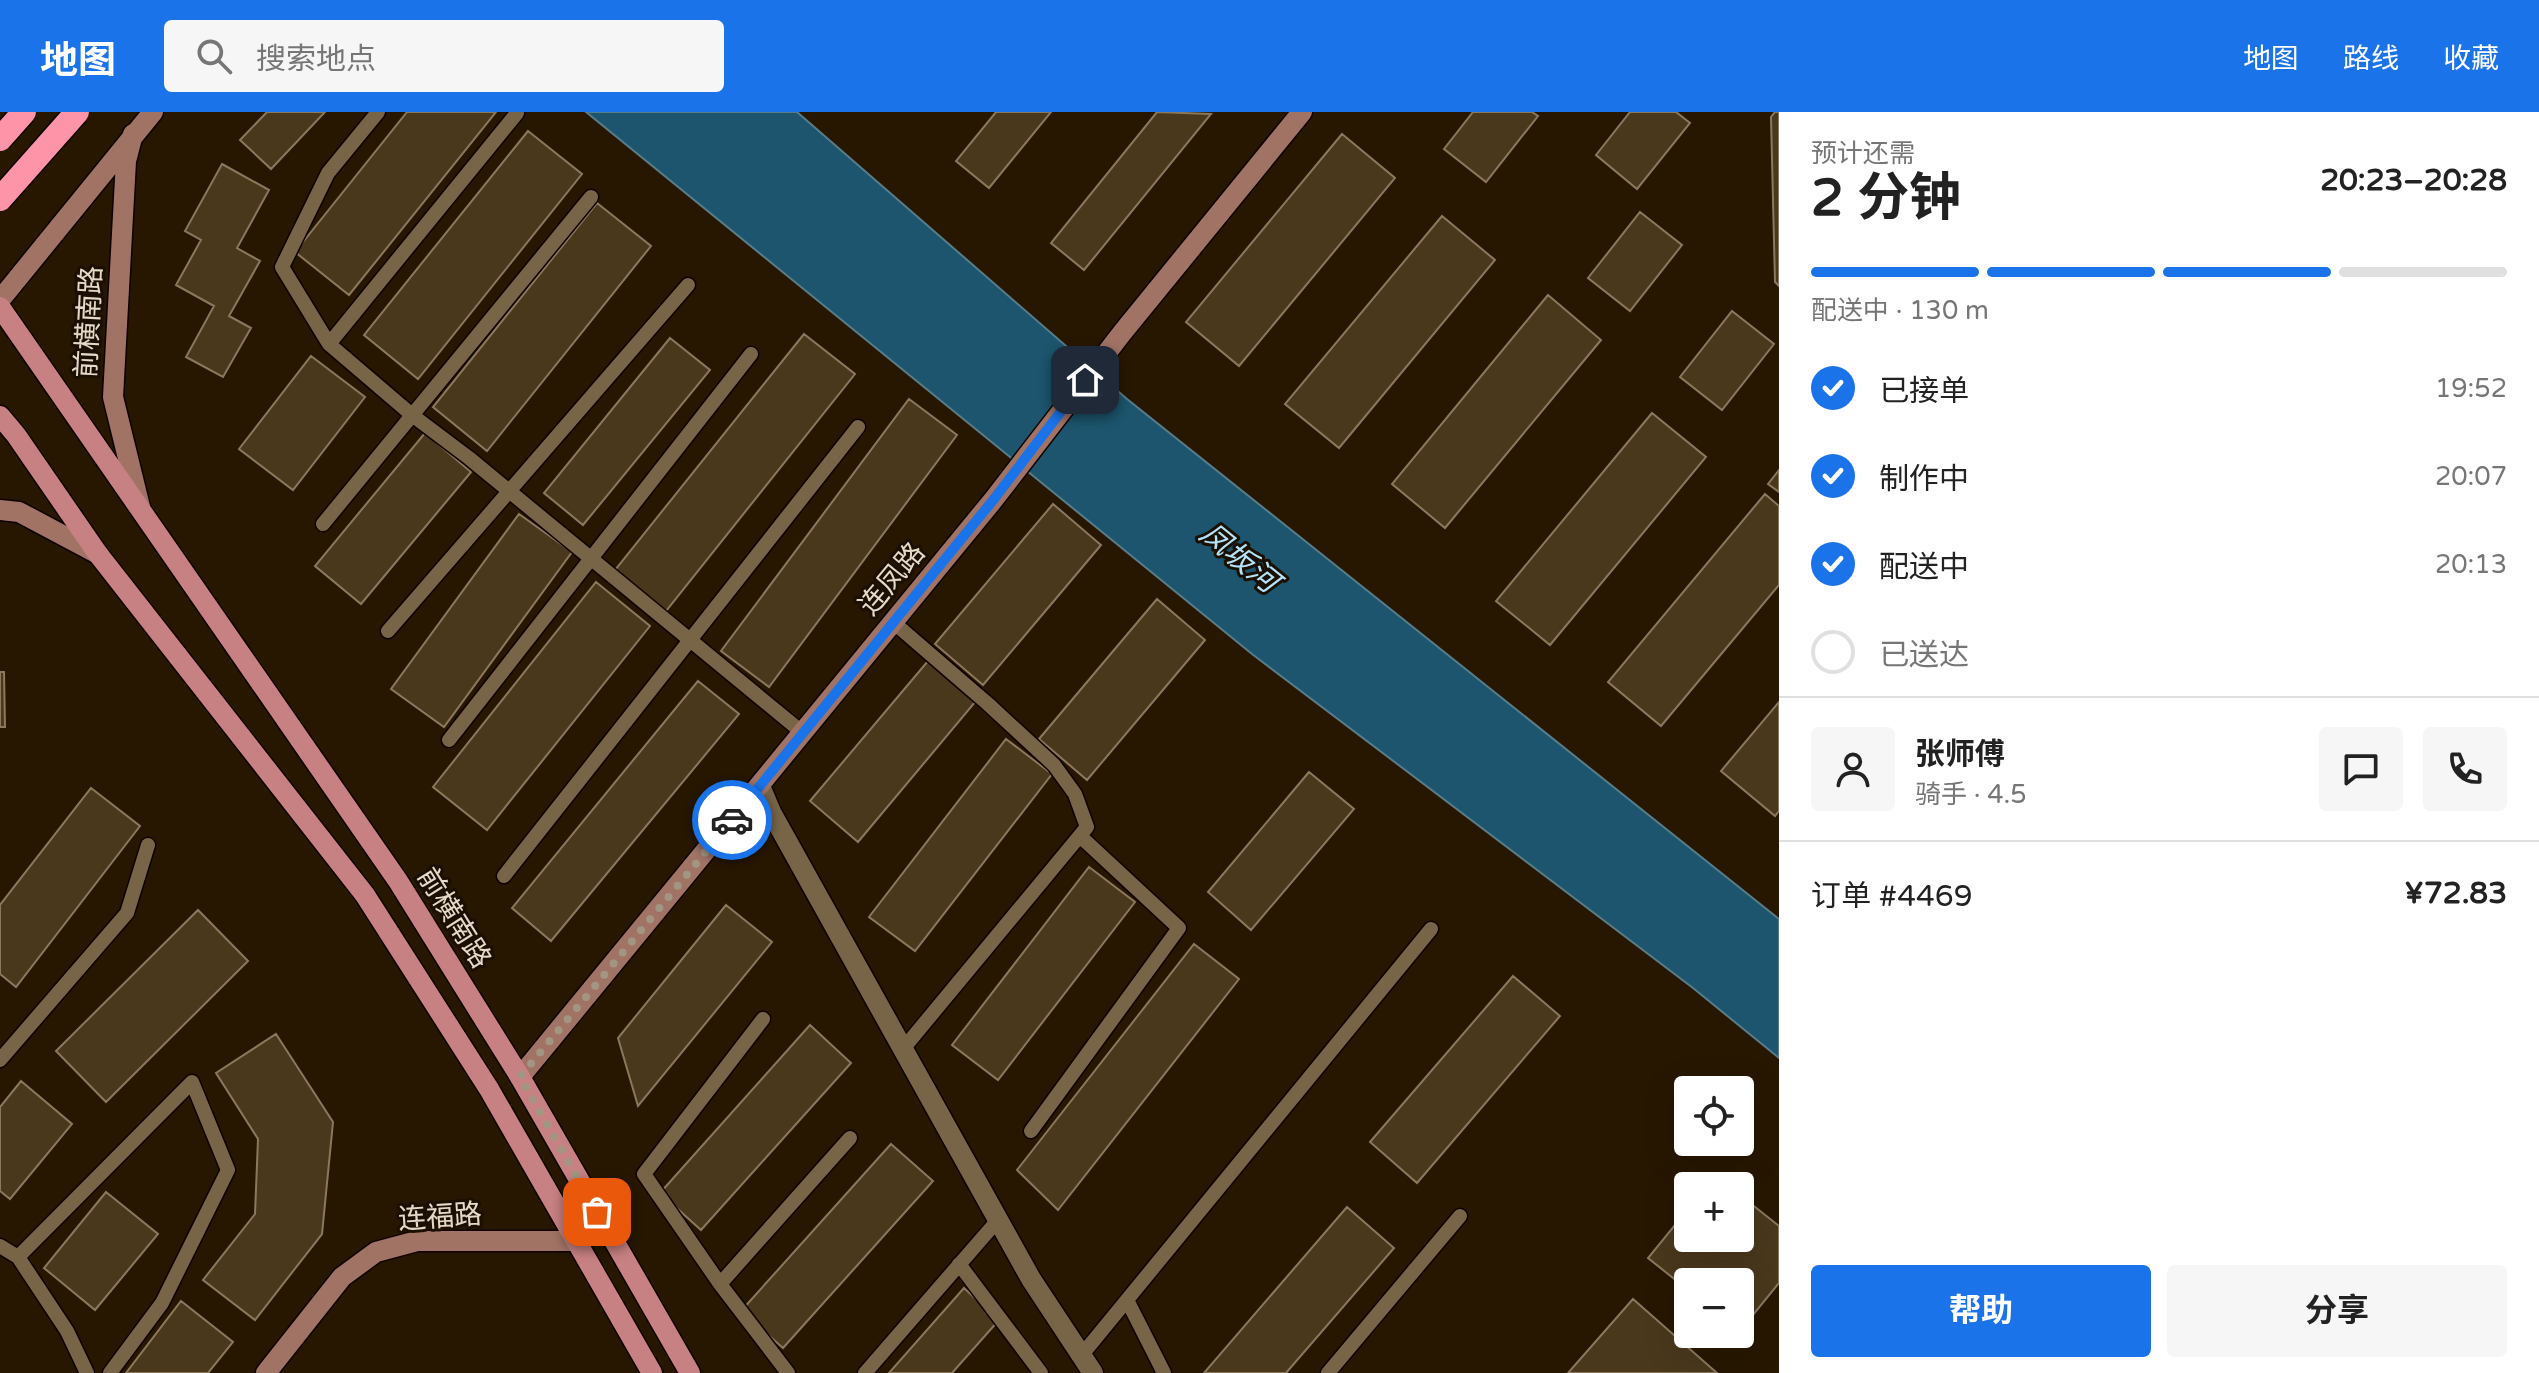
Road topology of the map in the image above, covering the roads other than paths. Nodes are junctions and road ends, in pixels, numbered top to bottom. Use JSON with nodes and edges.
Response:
{"nodes":[{"id":1,"x":24,"y":112,"type":"edge"},
{"id":2,"x":77,"y":112,"type":"edge"},
{"id":3,"x":153,"y":112,"type":"edge"},
{"id":4,"x":378,"y":112,"type":"edge"},
{"id":5,"x":1302,"y":112,"type":"edge"},
{"id":6,"x":517,"y":113,"type":"edge"},
{"id":7,"x":133,"y":134,"type":"junction"},
{"id":8,"x":0,"y":139,"type":"edge"},
{"id":9,"x":591,"y":197,"type":"dead end"},
{"id":10,"x":0,"y":199,"type":"edge"},
{"id":11,"x":688,"y":285,"type":"dead end"},
{"id":12,"x":0,"y":300,"type":"edge"},
{"id":13,"x":0,"y":307,"type":"edge"},
{"id":14,"x":329,"y":344,"type":"junction"},
{"id":15,"x":751,"y":354,"type":"dead end"},
{"id":16,"x":412,"y":415,"type":"junction"},
{"id":17,"x":0,"y":416,"type":"edge"},
{"id":18,"x":858,"y":427,"type":"dead end"},
{"id":19,"x":510,"y":491,"type":"junction"},
{"id":20,"x":0,"y":510,"type":"edge"},
{"id":21,"x":141,"y":511,"type":"junction"},
{"id":22,"x":323,"y":524,"type":"dead end"},
{"id":23,"x":98,"y":554,"type":"junction"},
{"id":24,"x":593,"y":559,"type":"junction"},
{"id":25,"x":893,"y":622,"type":"junction"},
{"id":26,"x":388,"y":631,"type":"dead end"},
{"id":27,"x":690,"y":640,"type":"junction"},
{"id":28,"x":803,"y":733,"type":"junction"},
{"id":29,"x":449,"y":740,"type":"dead end"},
{"id":30,"x":760,"y":786,"type":"junction"},
{"id":31,"x":1080,"y":836,"type":"junction"},
{"id":32,"x":148,"y":845,"type":"dead end"},
{"id":33,"x":504,"y":876,"type":"dead end"},
{"id":34,"x":1431,"y":929,"type":"dead end"},
{"id":35,"x":763,"y":1019,"type":"dead end"},
{"id":36,"x":903,"y":1049,"type":"junction"},
{"id":37,"x":0,"y":1060,"type":"edge"},
{"id":38,"x":520,"y":1077,"type":"junction"},
{"id":39,"x":1031,"y":1131,"type":"dead end"},
{"id":40,"x":850,"y":1138,"type":"dead end"},
{"id":41,"x":1460,"y":1216,"type":"dead end"},
{"id":42,"x":998,"y":1220,"type":"junction"},
{"id":43,"x":577,"y":1241,"type":"junction"},
{"id":44,"x":0,"y":1246,"type":"edge"},
{"id":45,"x":18,"y":1257,"type":"junction"},
{"id":46,"x":959,"y":1264,"type":"junction"},
{"id":47,"x":720,"y":1284,"type":"junction"},
{"id":48,"x":1127,"y":1300,"type":"junction"},
{"id":49,"x":1087,"y":1364,"type":"edge"},
{"id":50,"x":87,"y":1373,"type":"edge"},
{"id":51,"x":110,"y":1373,"type":"edge"},
{"id":52,"x":266,"y":1373,"type":"edge"},
{"id":53,"x":652,"y":1373,"type":"edge"},
{"id":54,"x":690,"y":1373,"type":"edge"},
{"id":55,"x":788,"y":1373,"type":"edge"},
{"id":56,"x":865,"y":1373,"type":"edge"},
{"id":57,"x":1041,"y":1373,"type":"edge"},
{"id":58,"x":1164,"y":1373,"type":"edge"},
{"id":59,"x":1328,"y":1373,"type":"edge"}],
"edges":[{"from":1,"to":8,"type":"highway","bridge":true},
{"from":2,"to":10,"type":"highway","bridge":true},
{"from":3,"to":7,"type":"street"},
{"from":4,"to":14,"type":"lane"},
{"from":5,"to":25,"type":"street","name":"连凤路"},
{"from":6,"to":14,"type":"lane"},
{"from":7,"to":12,"type":"street"},
{"from":7,"to":21,"type":"street","name":"前横南路"},
{"from":9,"to":16,"type":"lane"},
{"from":11,"to":19,"type":"lane"},
{"from":13,"to":21,"type":"main road","name":"前横南路"},
{"from":14,"to":16,"type":"lane"},
{"from":15,"to":24,"type":"lane"},
{"from":16,"to":19,"type":"lane"},
{"from":16,"to":22,"type":"lane"},
{"from":17,"to":23,"type":"main road"},
{"from":18,"to":27,"type":"lane"},
{"from":19,"to":24,"type":"lane"},
{"from":19,"to":26,"type":"lane"},
{"from":20,"to":23,"type":"street"},
{"from":21,"to":38,"type":"main road","name":"前横南路"},
{"from":23,"to":43,"type":"main road"},
{"from":24,"to":27,"type":"lane"},
{"from":24,"to":29,"type":"lane"},
{"from":25,"to":28,"type":"street","name":"连凤路"},
{"from":25,"to":31,"type":"lane"},
{"from":27,"to":28,"type":"lane"},
{"from":27,"to":33,"type":"lane"},
{"from":28,"to":30,"type":"street","name":"连凤路"},
{"from":30,"to":36,"type":"street"},
{"from":30,"to":38,"type":"street","name":"连凤路"},
{"from":31,"to":36,"type":"lane"},
{"from":31,"to":39,"type":"lane"},
{"from":32,"to":37,"type":"lane"},
{"from":34,"to":48,"type":"lane"},
{"from":35,"to":47,"type":"lane"},
{"from":36,"to":42,"type":"street"},
{"from":38,"to":54,"type":"main road","name":"前横南路"},
{"from":40,"to":47,"type":"lane"},
{"from":41,"to":59,"type":"lane"},
{"from":42,"to":46,"type":"lane"},
{"from":42,"to":49,"type":"street"},
{"from":43,"to":52,"type":"street","name":"连福路"},
{"from":43,"to":53,"type":"main road"},
{"from":44,"to":45,"type":"lane"},
{"from":45,"to":50,"type":"lane"},
{"from":45,"to":51,"type":"lane"},
{"from":46,"to":56,"type":"lane"},
{"from":46,"to":57,"type":"lane"},
{"from":47,"to":55,"type":"lane"},
{"from":48,"to":49,"type":"lane"},
{"from":48,"to":58,"type":"lane"}]}
